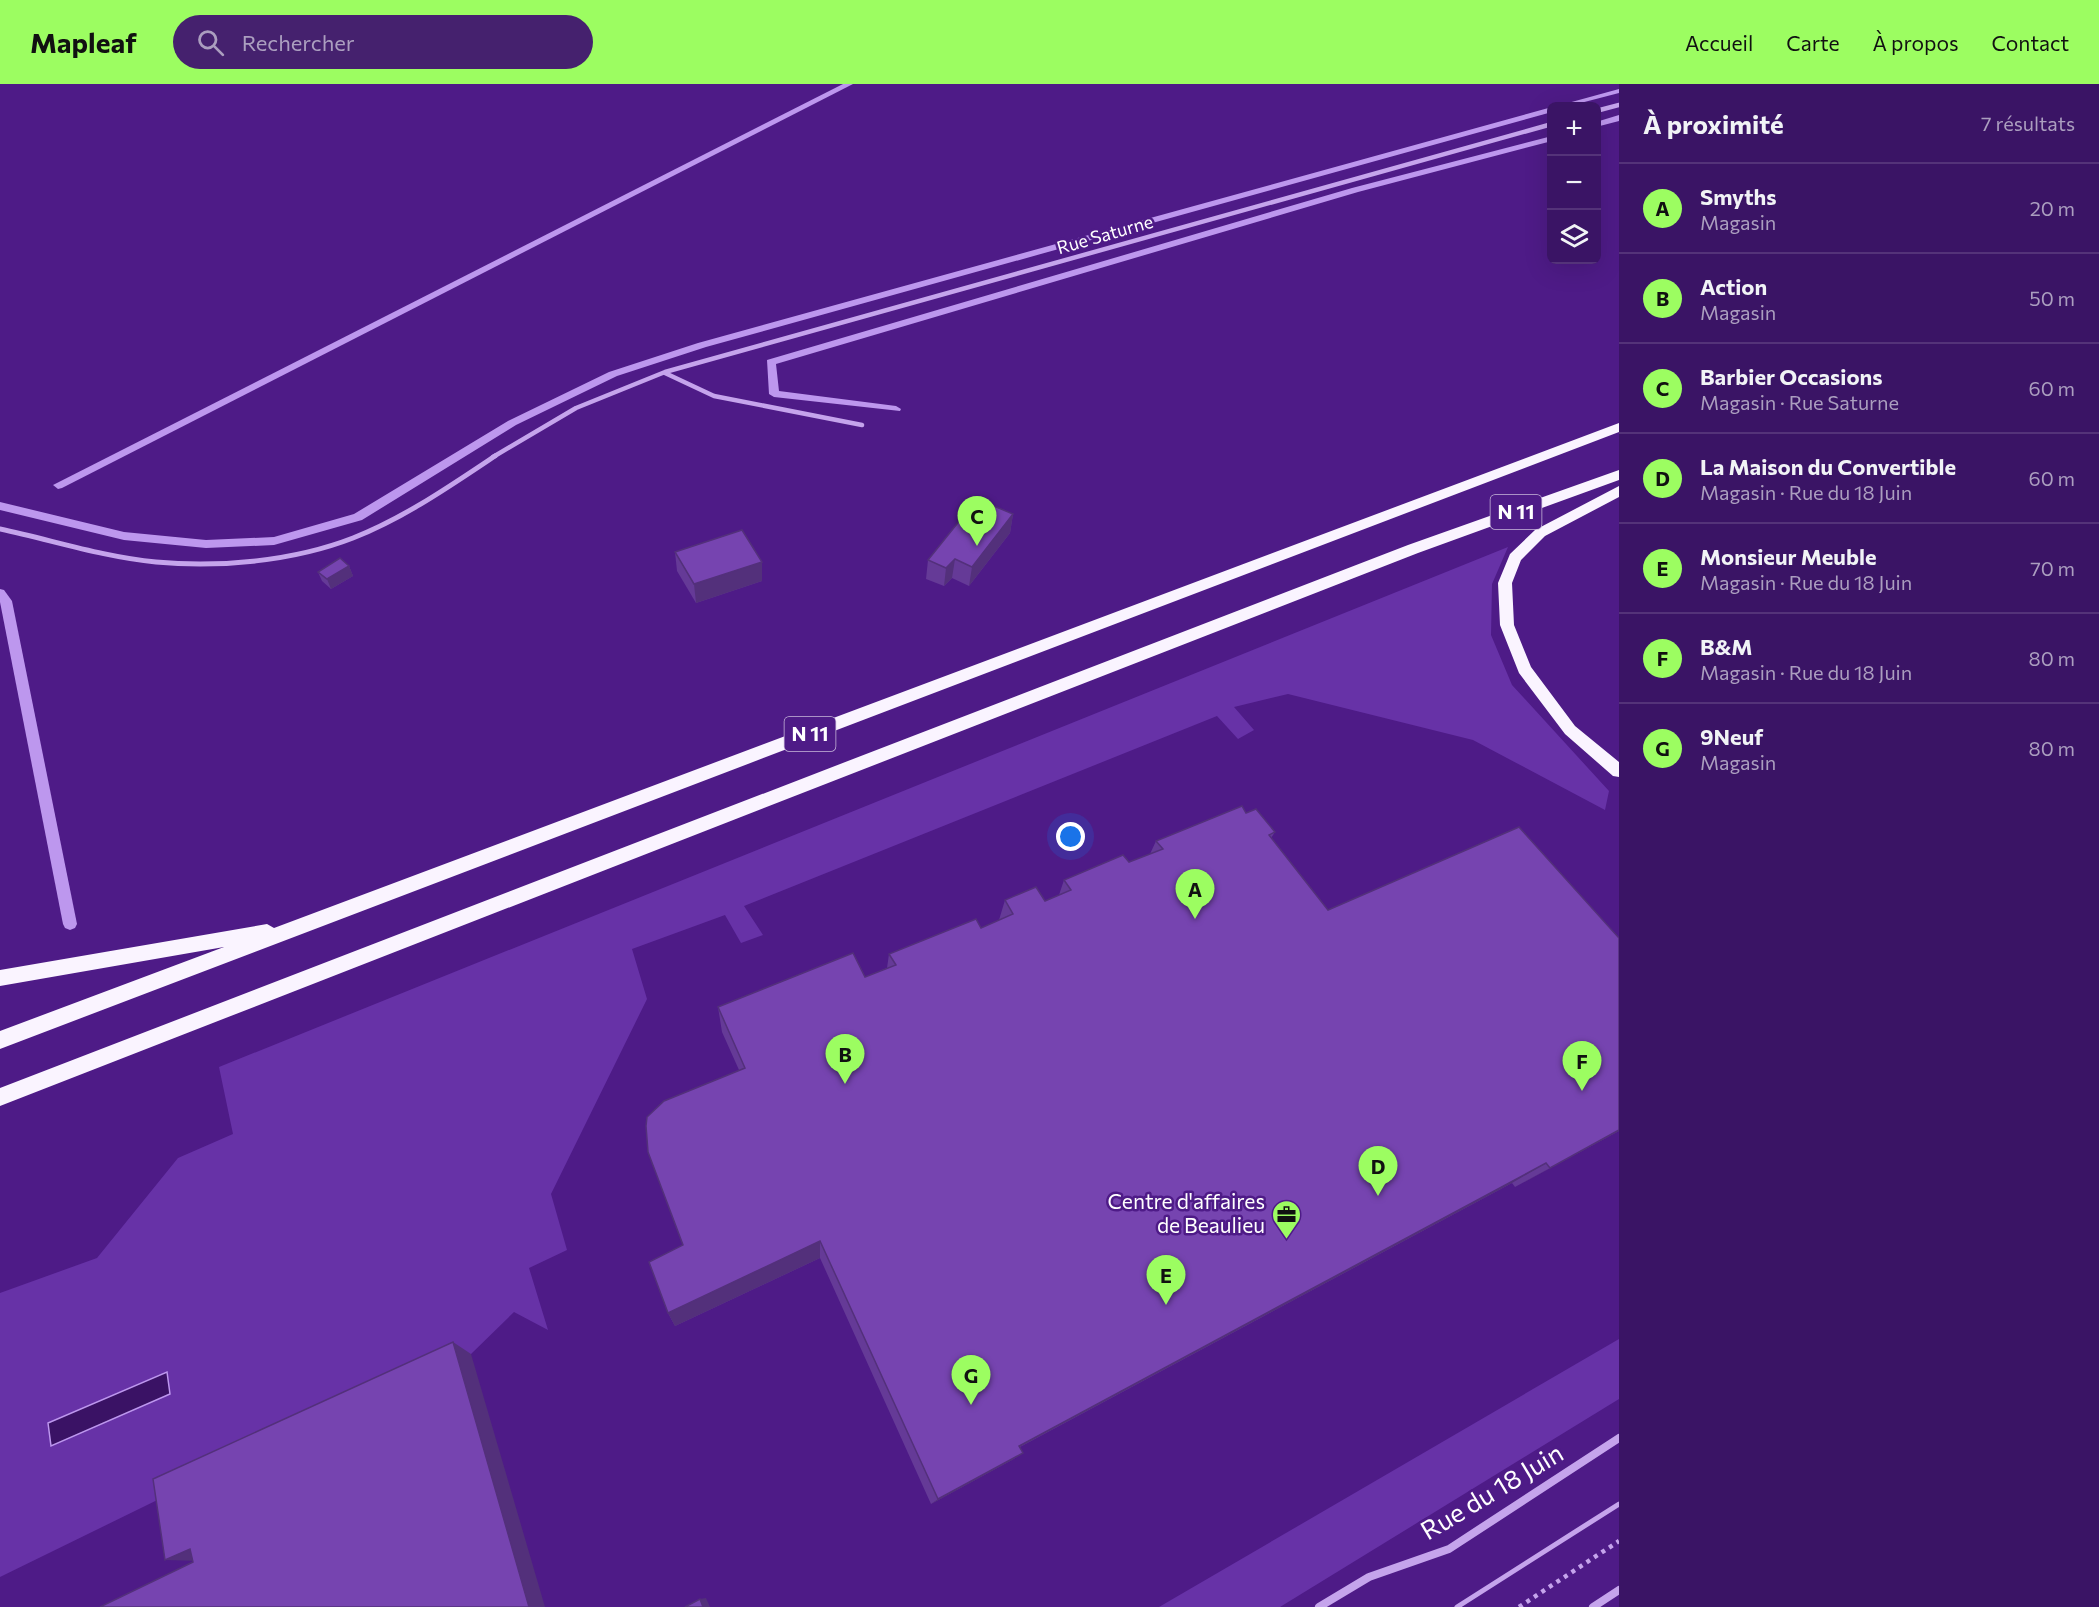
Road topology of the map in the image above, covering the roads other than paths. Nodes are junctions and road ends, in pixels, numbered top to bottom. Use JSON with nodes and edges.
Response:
{"nodes":[{"id":1,"x":1619,"y":105,"type":"edge"},
{"id":2,"x":1601,"y":110,"type":"edge"},
{"id":3,"x":1547,"y":125,"type":"edge"},
{"id":4,"x":665,"y":372,"type":"junction"},
{"id":5,"x":862,"y":425,"type":"dead end"},
{"id":6,"x":1619,"y":427,"type":"edge"},
{"id":7,"x":1619,"y":475,"type":"edge"},
{"id":8,"x":1619,"y":491,"type":"edge"},
{"id":9,"x":0,"y":529,"type":"edge"},
{"id":10,"x":1619,"y":771,"type":"edge"},
{"id":11,"x":307,"y":925,"type":"junction"},
{"id":12,"x":0,"y":978,"type":"edge"},
{"id":13,"x":0,"y":1040,"type":"edge"},
{"id":14,"x":0,"y":1097,"type":"edge"},
{"id":15,"x":1619,"y":1438,"type":"edge"},
{"id":16,"x":1619,"y":1504,"type":"edge"},
{"id":17,"x":1619,"y":1590,"type":"edge"},
{"id":18,"x":1319,"y":1607,"type":"edge"},
{"id":19,"x":1457,"y":1607,"type":"edge"},
{"id":20,"x":1593,"y":1607,"type":"edge"}],
"edges":[{"from":1,"to":2,"type":"street"},
{"from":3,"to":4,"type":"street","name":"Rue Saturne"},
{"from":4,"to":5,"type":"street"},
{"from":4,"to":9,"type":"street","name":"Rue Saturne"},
{"from":6,"to":11,"type":"highway","number":"N 11"},
{"from":7,"to":14,"type":"highway","number":"N 11"},
{"from":8,"to":10,"type":"highway"},
{"from":11,"to":12,"type":"highway"},
{"from":11,"to":13,"type":"highway","number":"N 11"},
{"from":15,"to":18,"type":"street","name":"Rue du 18 Juin"},
{"from":16,"to":19,"type":"lane"},
{"from":17,"to":20,"type":"street"}]}
